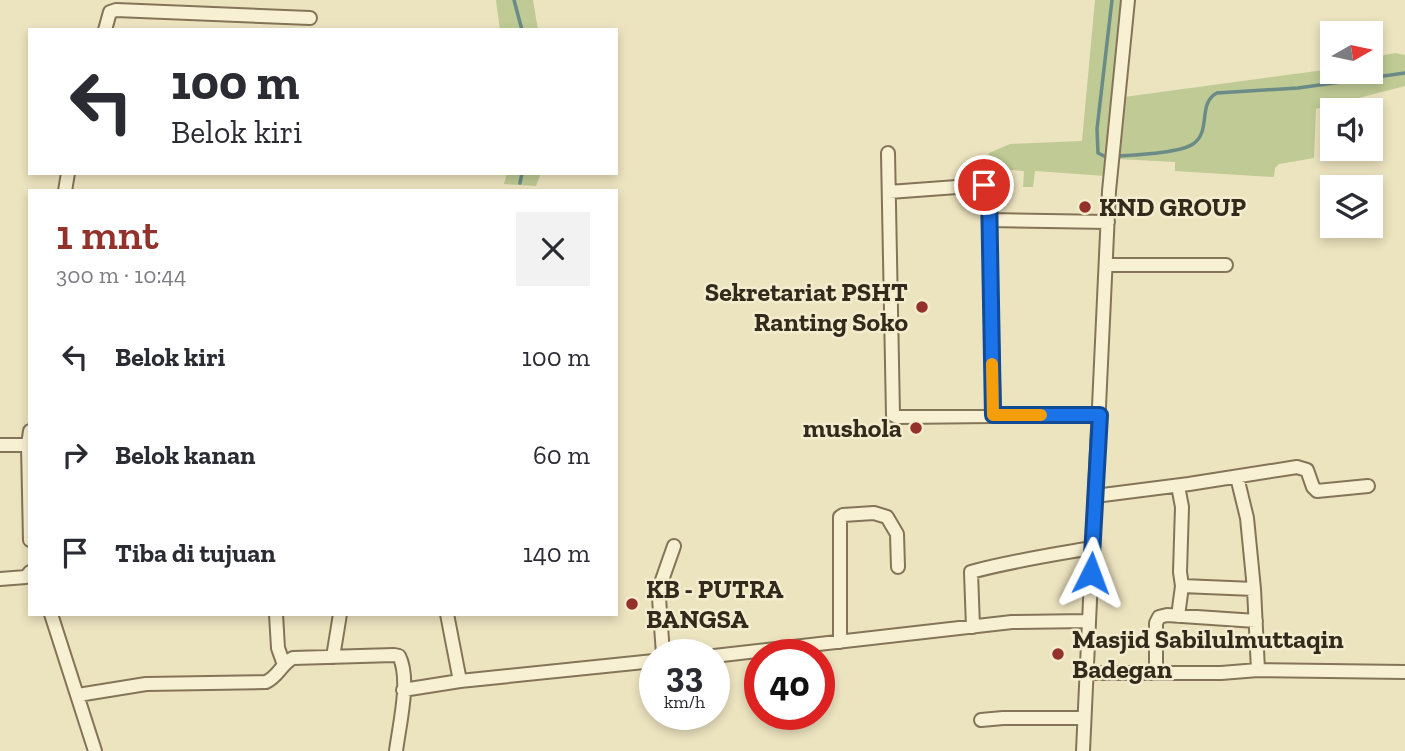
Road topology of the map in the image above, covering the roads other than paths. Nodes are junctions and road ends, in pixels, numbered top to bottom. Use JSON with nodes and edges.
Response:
{"nodes":[{"id":1,"x":1128,"y":0,"type":"edge"},
{"id":2,"x":310,"y":18,"type":"dead end"},
{"id":3,"x":106,"y":28,"type":"edge"},
{"id":4,"x":888,"y":153,"type":"dead end"},
{"id":5,"x":889,"y":192,"type":"junction"},
{"id":6,"x":989,"y":220,"type":"junction"},
{"id":7,"x":1108,"y":222,"type":"junction"},
{"id":8,"x":1107,"y":265,"type":"junction"},
{"id":9,"x":1226,"y":265,"type":"dead end"},
{"id":10,"x":993,"y":415,"type":"junction"},
{"id":11,"x":1100,"y":415,"type":"junction"},
{"id":12,"x":0,"y":445,"type":"edge"},
{"id":13,"x":28,"y":445,"type":"edge"},
{"id":14,"x":1237,"y":477,"type":"junction"},
{"id":15,"x":1178,"y":486,"type":"junction"},
{"id":16,"x":1368,"y":486,"type":"dead end"},
{"id":17,"x":1095,"y":496,"type":"junction"},
{"id":18,"x":674,"y":546,"type":"dead end"},
{"id":19,"x":1092,"y":548,"type":"junction"},
{"id":20,"x":898,"y":567,"type":"dead end"},
{"id":21,"x":28,"y":576,"type":"edge"},
{"id":22,"x":0,"y":579,"type":"edge"},
{"id":23,"x":1182,"y":586,"type":"junction"},
{"id":24,"x":1254,"y":590,"type":"junction"},
{"id":25,"x":52,"y":616,"type":"edge"},
{"id":26,"x":276,"y":616,"type":"edge"},
{"id":27,"x":340,"y":616,"type":"edge"},
{"id":28,"x":447,"y":616,"type":"edge"},
{"id":29,"x":1178,"y":616,"type":"junction"},
{"id":30,"x":1088,"y":621,"type":"junction"},
{"id":31,"x":1256,"y":621,"type":"junction"},
{"id":32,"x":973,"y":627,"type":"junction"},
{"id":33,"x":662,"y":639,"type":"edge"},
{"id":34,"x":840,"y":642,"type":"junction"},
{"id":35,"x":730,"y":654,"type":"edge"},
{"id":36,"x":332,"y":657,"type":"junction"},
{"id":37,"x":639,"y":663,"type":"edge"},
{"id":38,"x":284,"y":665,"type":"junction"},
{"id":39,"x":1258,"y":670,"type":"junction"},
{"id":40,"x":1405,"y":672,"type":"edge"},
{"id":41,"x":1086,"y":673,"type":"junction"},
{"id":42,"x":1156,"y":673,"type":"junction"},
{"id":43,"x":460,"y":681,"type":"junction"},
{"id":44,"x":403,"y":690,"type":"junction"},
{"id":45,"x":78,"y":695,"type":"junction"},
{"id":46,"x":1083,"y":718,"type":"junction"},
{"id":47,"x":981,"y":720,"type":"dead end"},
{"id":48,"x":95,"y":751,"type":"edge"},
{"id":49,"x":396,"y":751,"type":"edge"},
{"id":50,"x":1083,"y":751,"type":"edge"}],
"edges":[{"from":1,"to":7,"type":"street"},
{"from":2,"to":3,"type":"street"},
{"from":4,"to":5,"type":"street"},
{"from":5,"to":6,"type":"street"},
{"from":5,"to":10,"type":"street"},
{"from":6,"to":7,"type":"street"},
{"from":6,"to":10,"type":"street"},
{"from":7,"to":8,"type":"street"},
{"from":8,"to":9,"type":"street"},
{"from":8,"to":11,"type":"street"},
{"from":10,"to":11,"type":"street"},
{"from":11,"to":17,"type":"street"},
{"from":12,"to":13,"type":"street"},
{"from":14,"to":15,"type":"street"},
{"from":14,"to":16,"type":"street"},
{"from":14,"to":24,"type":"street"},
{"from":15,"to":17,"type":"street"},
{"from":15,"to":23,"type":"street"},
{"from":17,"to":19,"type":"street"},
{"from":18,"to":33,"type":"street"},
{"from":19,"to":30,"type":"street"},
{"from":19,"to":32,"type":"street"},
{"from":20,"to":34,"type":"street"},
{"from":21,"to":22,"type":"street"},
{"from":23,"to":24,"type":"street"},
{"from":23,"to":29,"type":"street"},
{"from":24,"to":31,"type":"street"},
{"from":25,"to":45,"type":"street"},
{"from":26,"to":38,"type":"street"},
{"from":27,"to":36,"type":"street"},
{"from":28,"to":43,"type":"street"},
{"from":29,"to":31,"type":"street"},
{"from":29,"to":42,"type":"street"},
{"from":30,"to":32,"type":"street"},
{"from":30,"to":41,"type":"street"},
{"from":31,"to":39,"type":"street"},
{"from":32,"to":34,"type":"street"},
{"from":34,"to":35,"type":"street"},
{"from":36,"to":38,"type":"street"},
{"from":36,"to":44,"type":"street"},
{"from":37,"to":43,"type":"street"},
{"from":38,"to":45,"type":"street"},
{"from":39,"to":40,"type":"street"},
{"from":39,"to":42,"type":"street"},
{"from":41,"to":42,"type":"street"},
{"from":41,"to":46,"type":"street"},
{"from":43,"to":44,"type":"street"},
{"from":44,"to":49,"type":"street"},
{"from":45,"to":48,"type":"street"},
{"from":46,"to":47,"type":"street"},
{"from":46,"to":50,"type":"street"}]}
